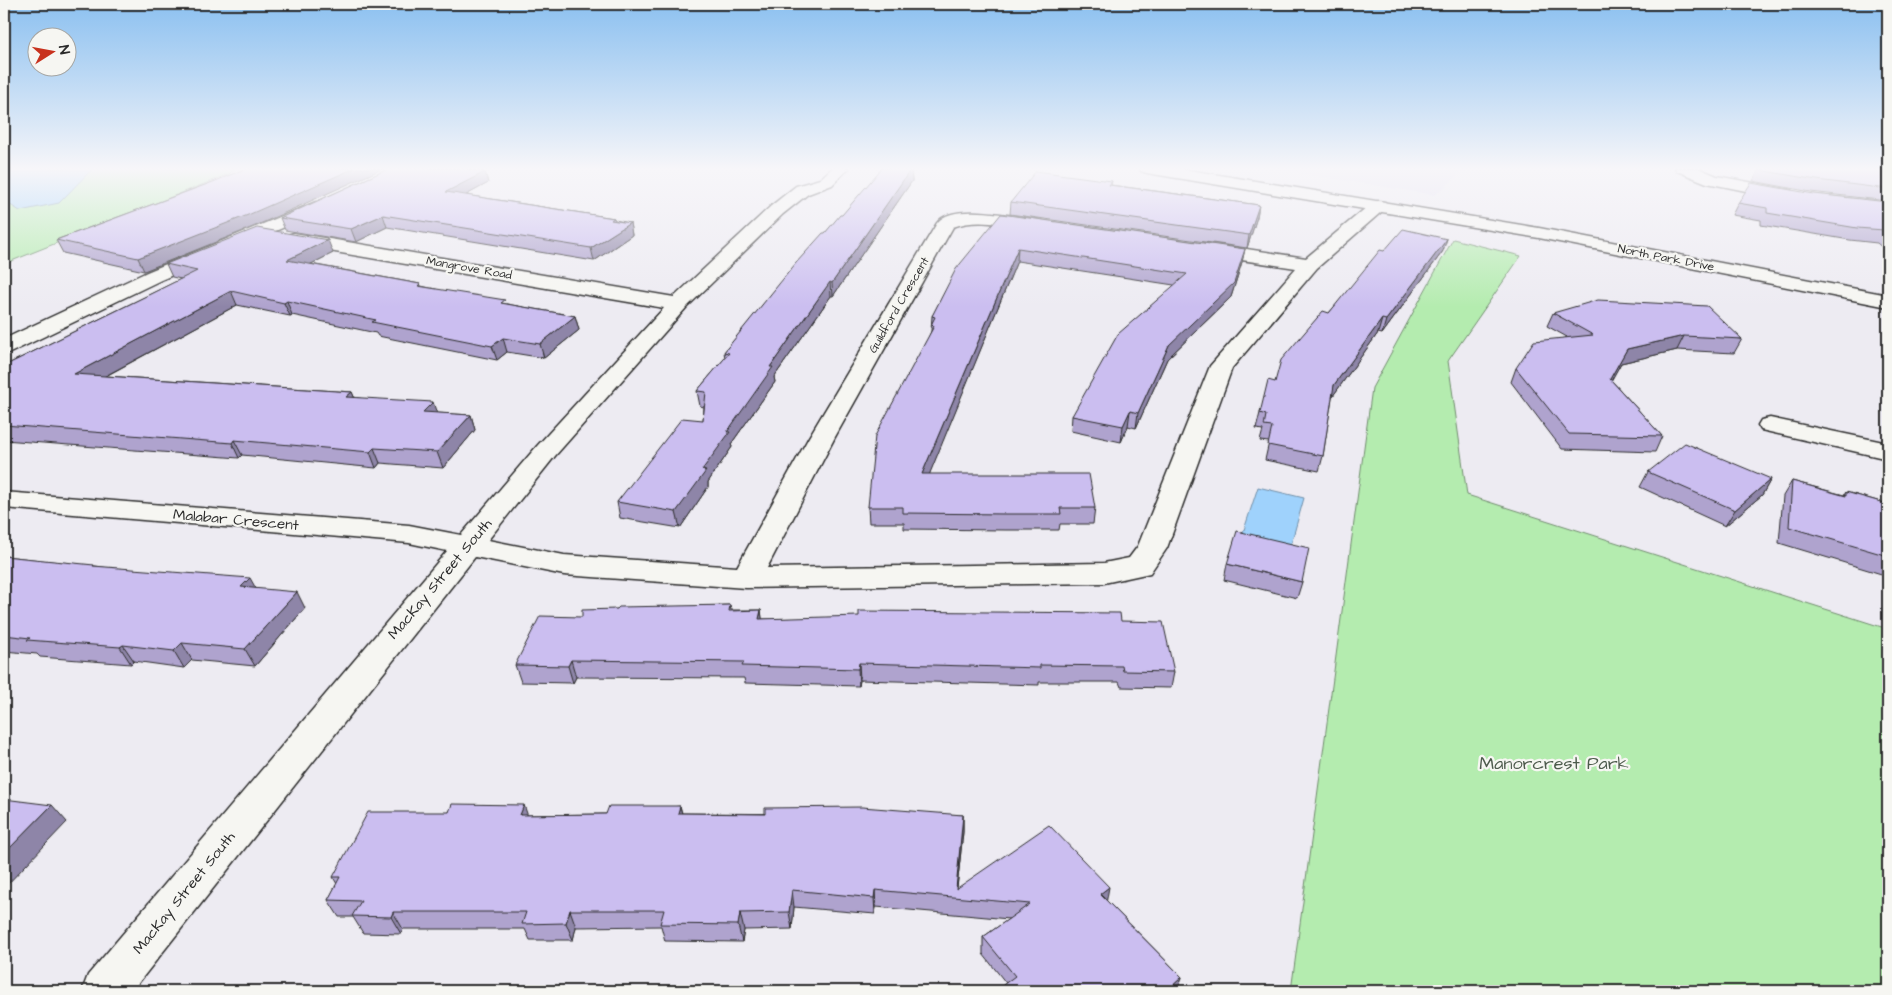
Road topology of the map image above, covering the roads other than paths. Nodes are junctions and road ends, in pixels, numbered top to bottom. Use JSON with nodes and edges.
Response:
{"nodes":[{"id":1,"x":301,"y":214,"type":"edge"},
{"id":2,"x":772,"y":214,"type":"edge"},
{"id":3,"x":1369,"y":214,"type":"edge"},
{"id":4,"x":1429,"y":214,"type":"edge"},
{"id":5,"x":1058,"y":227,"type":"edge"},
{"id":6,"x":260,"y":233,"type":"junction"},
{"id":7,"x":1184,"y":246,"type":"edge"},
{"id":8,"x":1310,"y":264,"type":"junction"},
{"id":9,"x":1888,"y":302,"type":"edge"},
{"id":10,"x":679,"y":304,"type":"junction"},
{"id":11,"x":4,"y":347,"type":"edge"},
{"id":12,"x":1770,"y":425,"type":"dead end"},
{"id":13,"x":1888,"y":451,"type":"edge"},
{"id":14,"x":4,"y":500,"type":"edge"},
{"id":15,"x":468,"y":545,"type":"junction"},
{"id":16,"x":746,"y":578,"type":"junction"},
{"id":17,"x":104,"y":991,"type":"edge"}],
"edges":[{"from":1,"to":6,"type":"street"},
{"from":2,"to":10,"type":"street","name":"MacKay Street South"},
{"from":3,"to":8,"type":"street"},
{"from":4,"to":9,"type":"street","name":"North Park Drive"},
{"from":5,"to":16,"type":"street","name":"Guildford Crescent"},
{"from":6,"to":10,"type":"street","name":"Mangrove Road"},
{"from":6,"to":11,"type":"street"},
{"from":7,"to":8,"type":"street"},
{"from":8,"to":16,"type":"street"},
{"from":10,"to":15,"type":"street","name":"MacKay Street South"},
{"from":12,"to":13,"type":"street"},
{"from":14,"to":15,"type":"street","name":"Malabar Crescent"},
{"from":15,"to":16,"type":"street"},
{"from":15,"to":17,"type":"street","name":"MacKay Street South"}]}
